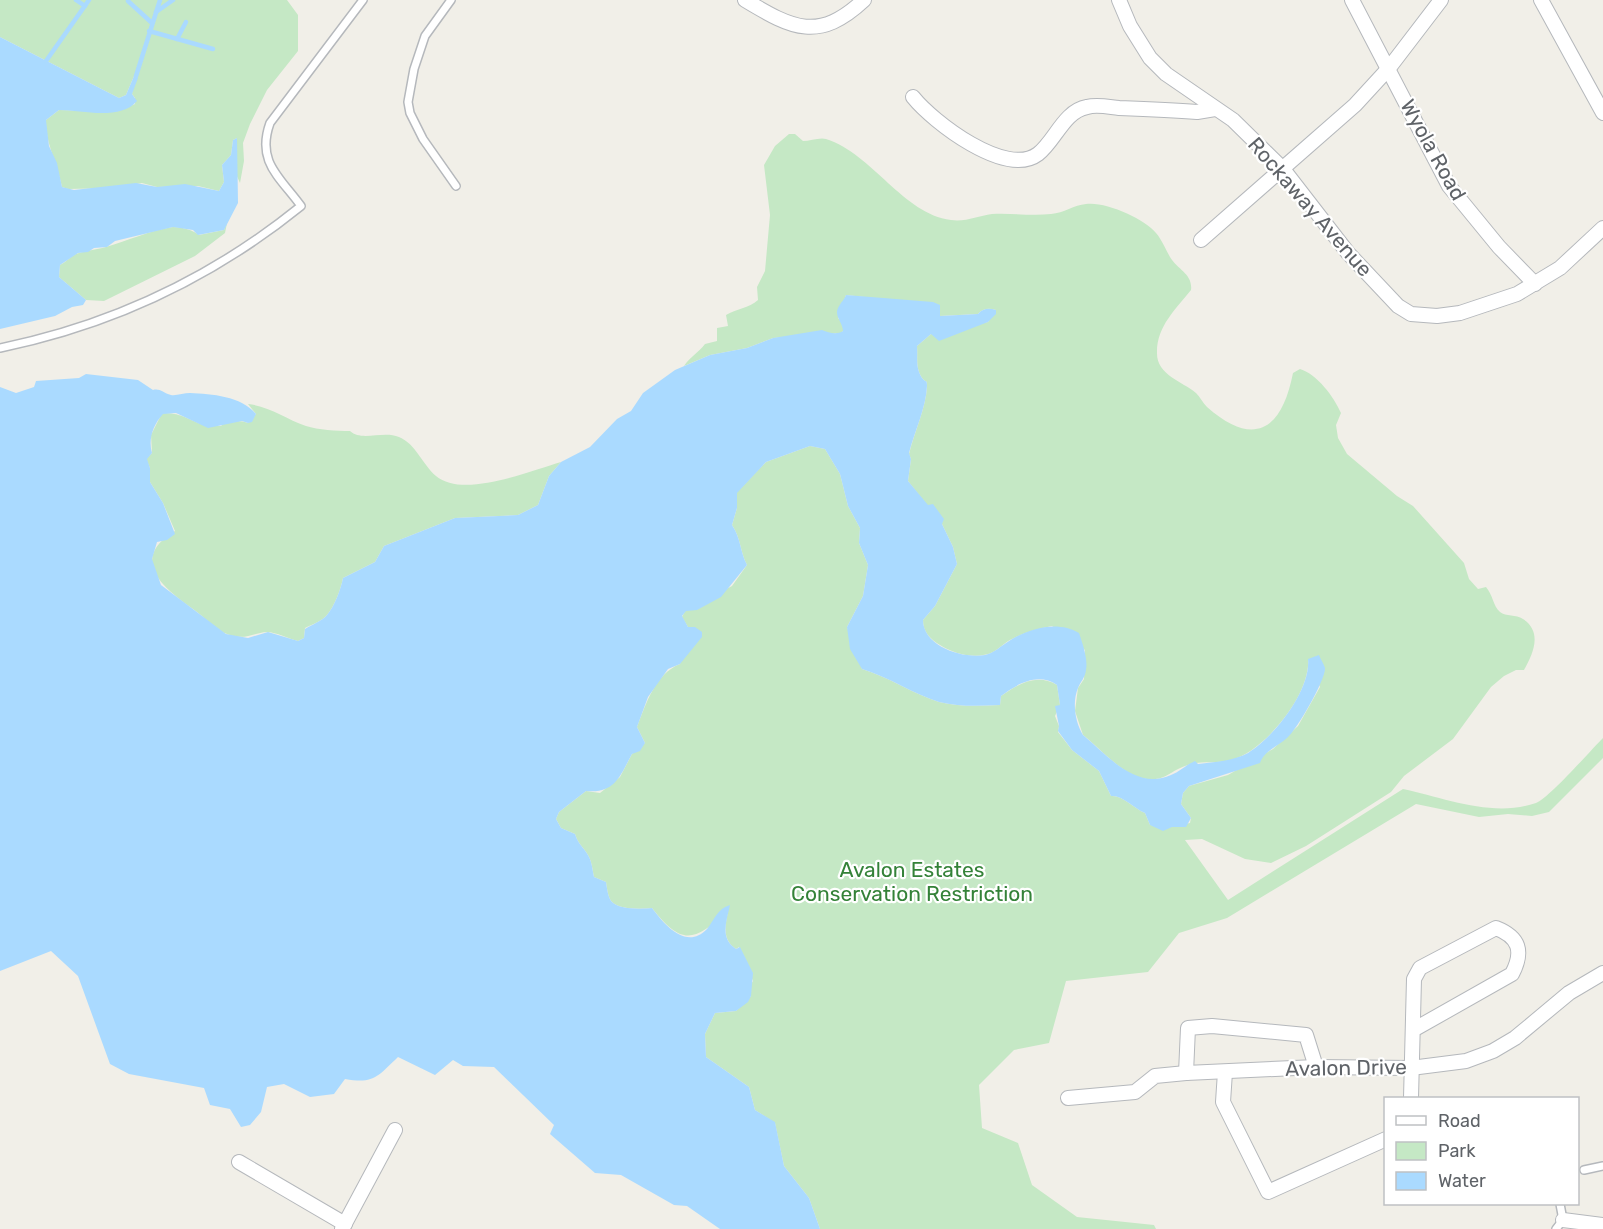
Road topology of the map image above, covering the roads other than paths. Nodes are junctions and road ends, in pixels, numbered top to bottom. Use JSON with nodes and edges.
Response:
{"nodes":[{"id":1,"x":363,"y":0,"type":"edge"},
{"id":2,"x":451,"y":0,"type":"edge"},
{"id":3,"x":745,"y":0,"type":"edge"},
{"id":4,"x":864,"y":0,"type":"edge"},
{"id":5,"x":1119,"y":0,"type":"edge"},
{"id":6,"x":1352,"y":0,"type":"edge"},
{"id":7,"x":1441,"y":0,"type":"edge"},
{"id":8,"x":1541,"y":0,"type":"edge"},
{"id":9,"x":1389,"y":68,"type":"junction"},
{"id":10,"x":913,"y":97,"type":"dead end"},
{"id":11,"x":1215,"y":109,"type":"junction"},
{"id":12,"x":1603,"y":113,"type":"edge"},
{"id":13,"x":1282,"y":169,"type":"junction"},
{"id":14,"x":456,"y":186,"type":"dead end"},
{"id":15,"x":1603,"y":228,"type":"edge"},
{"id":16,"x":1201,"y":240,"type":"dead end"},
{"id":17,"x":1535,"y":284,"type":"junction"},
{"id":18,"x":0,"y":348,"type":"edge"},
{"id":19,"x":1603,"y":973,"type":"edge"},
{"id":20,"x":1413,"y":1030,"type":"junction"},
{"id":21,"x":1316,"y":1066,"type":"junction"},
{"id":22,"x":1411,"y":1068,"type":"junction"},
{"id":23,"x":1186,"y":1072,"type":"junction"},
{"id":24,"x":1225,"y":1072,"type":"junction"},
{"id":25,"x":1411,"y":1097,"type":"edge"},
{"id":26,"x":1068,"y":1098,"type":"dead end"},
{"id":27,"x":394,"y":1130,"type":"dead end"},
{"id":28,"x":1384,"y":1140,"type":"edge"},
{"id":29,"x":239,"y":1162,"type":"dead end"},
{"id":30,"x":1603,"y":1166,"type":"edge"},
{"id":31,"x":1584,"y":1170,"type":"dead end"},
{"id":32,"x":1560,"y":1205,"type":"edge"},
{"id":33,"x":1559,"y":1224,"type":"edge"},
{"id":34,"x":1603,"y":1225,"type":"edge"},
{"id":35,"x":343,"y":1226,"type":"edge"}],
"edges":[{"from":1,"to":18,"type":"lane"},
{"from":2,"to":14,"type":"lane"},
{"from":3,"to":4,"type":"street"},
{"from":5,"to":11,"type":"street","name":"Rockaway Avenue"},
{"from":6,"to":9,"type":"street","name":"Wyola Road"},
{"from":7,"to":9,"type":"street"},
{"from":8,"to":12,"type":"street"},
{"from":9,"to":13,"type":"street"},
{"from":9,"to":17,"type":"street","name":"Wyola Road"},
{"from":10,"to":11,"type":"street"},
{"from":11,"to":13,"type":"street","name":"Rockaway Avenue"},
{"from":13,"to":16,"type":"street"},
{"from":13,"to":17,"type":"street","name":"Rockaway Avenue"},
{"from":15,"to":17,"type":"street"},
{"from":19,"to":22,"type":"street","name":"Avalon Drive"},
{"from":20,"to":20,"type":"street"},
{"from":20,"to":22,"type":"street"},
{"from":21,"to":22,"type":"street","name":"Avalon Drive"},
{"from":21,"to":23,"type":"street"},
{"from":21,"to":24,"type":"street","name":"Avalon Drive"},
{"from":22,"to":25,"type":"street"},
{"from":23,"to":24,"type":"street","name":"Avalon Drive"},
{"from":23,"to":26,"type":"street","name":"Avalon Drive"},
{"from":24,"to":28,"type":"street"},
{"from":27,"to":35,"type":"street"},
{"from":29,"to":35,"type":"street"},
{"from":30,"to":31,"type":"lane"},
{"from":32,"to":33,"type":"lane"},
{"from":33,"to":34,"type":"street"}]}
